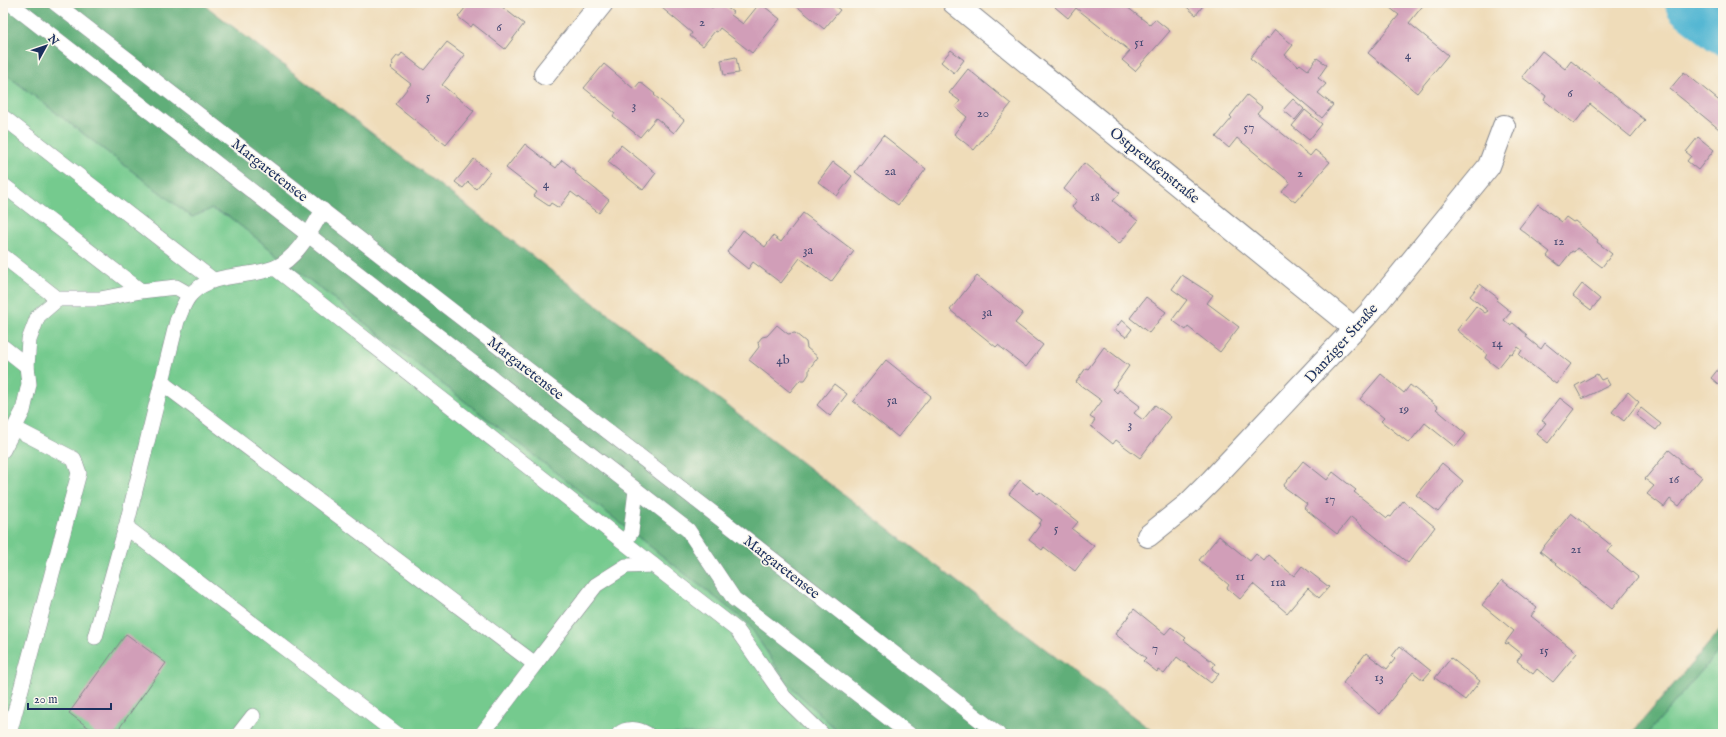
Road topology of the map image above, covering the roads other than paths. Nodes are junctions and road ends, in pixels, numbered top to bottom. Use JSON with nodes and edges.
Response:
{"nodes":[{"id":1,"x":10,"y":3,"type":"edge"},
{"id":2,"x":55,"y":3,"type":"edge"},
{"id":3,"x":602,"y":3,"type":"edge"},
{"id":4,"x":954,"y":3,"type":"edge"},
{"id":5,"x":545,"y":74,"type":"dead end"},
{"id":6,"x":3,"y":117,"type":"edge"},
{"id":7,"x":1504,"y":126,"type":"dead end"},
{"id":8,"x":3,"y":185,"type":"edge"},
{"id":9,"x":322,"y":210,"type":"junction"},
{"id":10,"x":308,"y":235,"type":"junction"},
{"id":11,"x":3,"y":256,"type":"edge"},
{"id":12,"x":275,"y":268,"type":"junction"},
{"id":13,"x":213,"y":280,"type":"junction"},
{"id":14,"x":141,"y":291,"type":"junction"},
{"id":15,"x":190,"y":295,"type":"junction"},
{"id":16,"x":58,"y":299,"type":"junction"},
{"id":17,"x":1355,"y":329,"type":"junction"},
{"id":18,"x":3,"y":347,"type":"edge"},
{"id":19,"x":27,"y":366,"type":"junction"},
{"id":20,"x":161,"y":382,"type":"junction"},
{"id":21,"x":14,"y":428,"type":"junction"},
{"id":22,"x":4,"y":446,"type":"edge"},
{"id":23,"x":636,"y":490,"type":"junction"},
{"id":24,"x":126,"y":527,"type":"junction"},
{"id":25,"x":1148,"y":536,"type":"dead end"},
{"id":26,"x":625,"y":542,"type":"junction"},
{"id":27,"x":653,"y":565,"type":"junction"},
{"id":28,"x":734,"y":599,"type":"junction"},
{"id":29,"x":737,"y":630,"type":"junction"},
{"id":30,"x":95,"y":637,"type":"dead end"},
{"id":31,"x":535,"y":664,"type":"junction"},
{"id":32,"x":253,"y":716,"type":"dead end"},
{"id":33,"x":9,"y":734,"type":"edge"},
{"id":34,"x":239,"y":734,"type":"edge"},
{"id":35,"x":397,"y":734,"type":"edge"},
{"id":36,"x":482,"y":734,"type":"edge"},
{"id":37,"x":619,"y":734,"type":"edge"},
{"id":38,"x":647,"y":734,"type":"edge"},
{"id":39,"x":822,"y":734,"type":"edge"},
{"id":40,"x":909,"y":734,"type":"edge"},
{"id":41,"x":998,"y":734,"type":"edge"}],
"edges":[{"from":1,"to":10,"type":"lane","name":"Margaretensee"},
{"from":2,"to":9,"type":"lane","name":"Margaretensee"},
{"from":3,"to":5,"type":"street"},
{"from":4,"to":17,"type":"street","name":"Ostpreußenstraße"},
{"from":6,"to":13,"type":"lane"},
{"from":7,"to":17,"type":"street","name":"Danziger Straße"},
{"from":8,"to":14,"type":"lane"},
{"from":9,"to":10,"type":"lane"},
{"from":9,"to":41,"type":"lane","name":"Margaretensee"},
{"from":10,"to":12,"type":"lane"},
{"from":10,"to":23,"type":"lane","name":"Margaretensee"},
{"from":11,"to":16,"type":"lane"},
{"from":12,"to":13,"type":"lane"},
{"from":12,"to":26,"type":"lane"},
{"from":13,"to":15,"type":"lane"},
{"from":14,"to":15,"type":"lane"},
{"from":14,"to":16,"type":"lane"},
{"from":15,"to":20,"type":"lane"},
{"from":16,"to":19,"type":"lane"},
{"from":17,"to":25,"type":"street","name":"Danziger Straße"},
{"from":18,"to":19,"type":"lane"},
{"from":19,"to":21,"type":"lane"},
{"from":20,"to":24,"type":"lane"},
{"from":20,"to":31,"type":"lane"},
{"from":21,"to":22,"type":"lane"},
{"from":21,"to":33,"type":"lane"},
{"from":23,"to":26,"type":"lane"},
{"from":23,"to":28,"type":"lane","name":"Margaretensee"},
{"from":24,"to":30,"type":"lane"},
{"from":24,"to":35,"type":"lane"},
{"from":26,"to":27,"type":"lane"},
{"from":27,"to":29,"type":"lane"},
{"from":27,"to":31,"type":"lane"},
{"from":28,"to":29,"type":"lane"},
{"from":28,"to":40,"type":"lane","name":"Margaretensee"},
{"from":29,"to":39,"type":"lane"},
{"from":31,"to":36,"type":"lane"},
{"from":32,"to":34,"type":"lane"},
{"from":37,"to":38,"type":"lane"}]}
